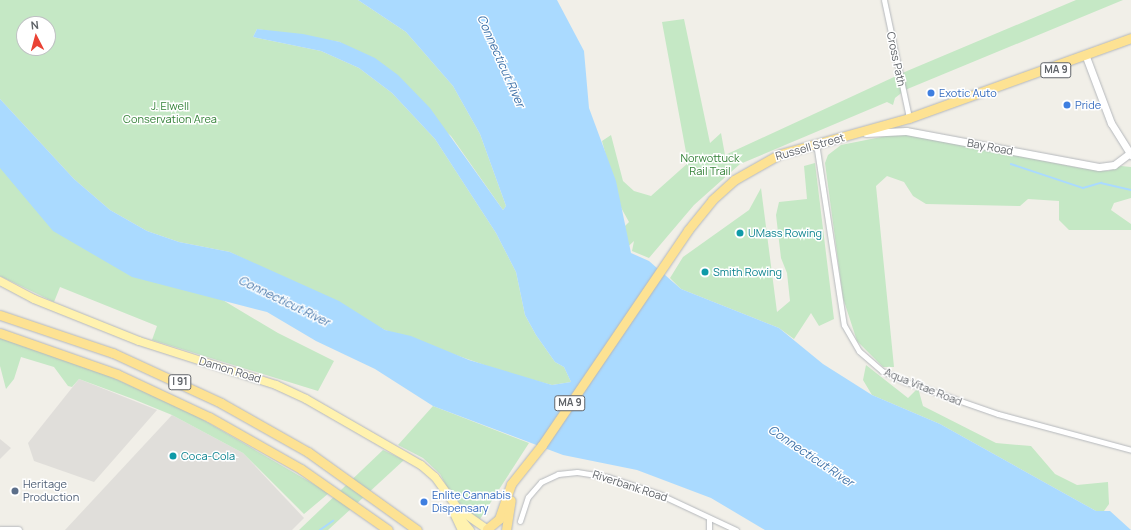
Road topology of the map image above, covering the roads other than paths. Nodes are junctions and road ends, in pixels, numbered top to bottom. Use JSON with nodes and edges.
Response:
{"nodes":[{"id":1,"x":884,"y":0,"type":"edge"},
{"id":2,"x":1131,"y":38,"type":"edge"},
{"id":3,"x":1131,"y":44,"type":"edge"},
{"id":4,"x":1086,"y":57,"type":"junction"},
{"id":5,"x":909,"y":118,"type":"junction"},
{"id":6,"x":846,"y":136,"type":"junction"},
{"id":7,"x":816,"y":144,"type":"junction"},
{"id":8,"x":1130,"y":154,"type":"edge"},
{"id":9,"x":0,"y":281,"type":"edge"},
{"id":10,"x":0,"y":315,"type":"edge"},
{"id":11,"x":0,"y":333,"type":"edge"},
{"id":12,"x":1131,"y":450,"type":"edge"},
{"id":13,"x":521,"y":474,"type":"junction"},
{"id":14,"x":443,"y":489,"type":"junction"},
{"id":15,"x":453,"y":511,"type":"junction"},
{"id":16,"x":709,"y":518,"type":"junction"},
{"id":17,"x":520,"y":521,"type":"dead end"},
{"id":18,"x":0,"y":530,"type":"edge"},
{"id":19,"x":18,"y":530,"type":"edge"},
{"id":20,"x":388,"y":530,"type":"edge"},
{"id":21,"x":417,"y":530,"type":"edge"},
{"id":22,"x":462,"y":530,"type":"edge"},
{"id":23,"x":470,"y":530,"type":"edge"},
{"id":24,"x":488,"y":530,"type":"edge"},
{"id":25,"x":506,"y":530,"type":"edge"},
{"id":26,"x":709,"y":530,"type":"edge"},
{"id":27,"x":736,"y":530,"type":"edge"}],
"edges":[{"from":1,"to":5,"type":"street","name":"Cross Path"},
{"from":2,"to":4,"type":"highway","name":"Russell Street","number":"MA 9"},
{"from":3,"to":4,"type":"highway","name":"Russell Street","number":"MA 9"},
{"from":4,"to":5,"type":"highway","name":"Russell Street","number":"MA 9"},
{"from":4,"to":8,"type":"main road","name":"Bay Road"},
{"from":5,"to":6,"type":"highway","name":"Russell Street","number":"MA 9"},
{"from":6,"to":7,"type":"highway","name":"Russell Street","number":"MA 9"},
{"from":6,"to":8,"type":"main road","name":"Bay Road"},
{"from":7,"to":12,"type":"street","name":"Aqua Vitae Road"},
{"from":7,"to":13,"type":"highway","name":"Russell Street","number":"MA 9"},
{"from":9,"to":14,"type":"main road","name":"Damon Road"},
{"from":10,"to":21,"type":"highway","number":"I 91"},
{"from":11,"to":20,"type":"highway","number":"I 91"},
{"from":13,"to":24,"type":"highway","number":"MA 9"},
{"from":13,"to":25,"type":"highway","number":"MA 9"},
{"from":14,"to":15,"type":"main road","name":"Damon Road"},
{"from":14,"to":24,"type":"main road","name":"Damon Road"},
{"from":15,"to":22,"type":"main road","name":"Damon Road"},
{"from":15,"to":23,"type":"main road","name":"Damon Road"},
{"from":16,"to":17,"type":"street","name":"Riverbank Road"},
{"from":16,"to":26,"type":"street"},
{"from":16,"to":27,"type":"street","name":"Riverbank Road"},
{"from":18,"to":19,"type":"main road"}]}
